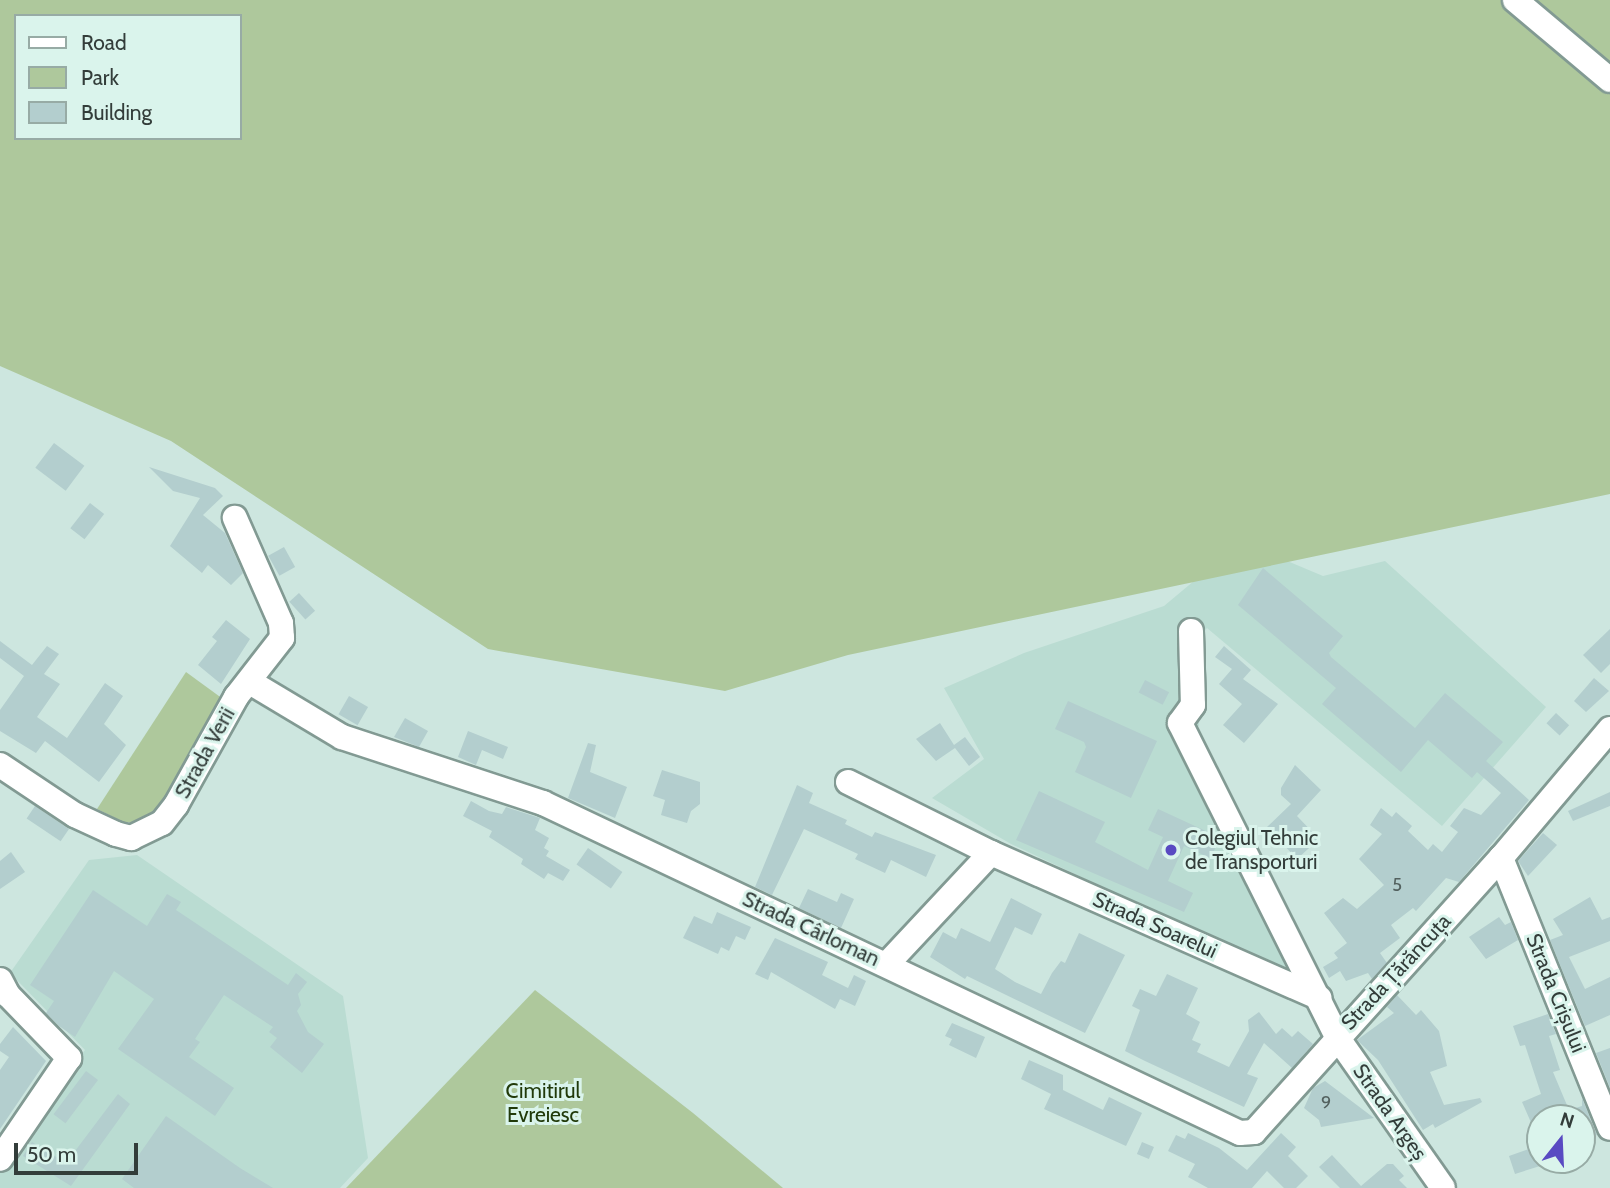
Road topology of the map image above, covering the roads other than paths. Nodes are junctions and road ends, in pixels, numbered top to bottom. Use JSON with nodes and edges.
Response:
{"nodes":[{"id":1,"x":1514,"y":0,"type":"edge"},
{"id":2,"x":1610,"y":80,"type":"edge"},
{"id":3,"x":235,"y":518,"type":"dead end"},
{"id":4,"x":1191,"y":631,"type":"dead end"},
{"id":5,"x":250,"y":682,"type":"junction"},
{"id":6,"x":1610,"y":729,"type":"edge"},
{"id":7,"x":0,"y":765,"type":"edge"},
{"id":8,"x":848,"y":782,"type":"dead end"},
{"id":9,"x":991,"y":853,"type":"junction"},
{"id":10,"x":1502,"y":858,"type":"junction"},
{"id":11,"x":887,"y":964,"type":"junction"},
{"id":12,"x":0,"y":980,"type":"edge"},
{"id":13,"x":1319,"y":998,"type":"junction"},
{"id":14,"x":1337,"y":1037,"type":"junction"},
{"id":15,"x":1610,"y":1128,"type":"edge"},
{"id":16,"x":0,"y":1159,"type":"edge"},
{"id":17,"x":1443,"y":1188,"type":"edge"}],
"edges":[{"from":1,"to":2,"type":"street"},
{"from":3,"to":5,"type":"street","name":"Strada Verii"},
{"from":4,"to":13,"type":"street","name":"Strada Țărăncuța"},
{"from":5,"to":7,"type":"street","name":"Strada Verii"},
{"from":5,"to":11,"type":"street","name":"Strada Cârloman"},
{"from":6,"to":10,"type":"street","name":"Strada Țărăncuța"},
{"from":8,"to":9,"type":"street","name":"Strada Soarelui"},
{"from":9,"to":11,"type":"street"},
{"from":9,"to":13,"type":"street","name":"Strada Soarelui"},
{"from":10,"to":14,"type":"street","name":"Strada Țărăncuța"},
{"from":10,"to":15,"type":"street","name":"Strada Crișului"},
{"from":11,"to":14,"type":"street","name":"Strada Cârloman"},
{"from":12,"to":16,"type":"street"},
{"from":13,"to":14,"type":"street","name":"Strada Țărăncuța"},
{"from":14,"to":17,"type":"street","name":"Strada Argeș"}]}
